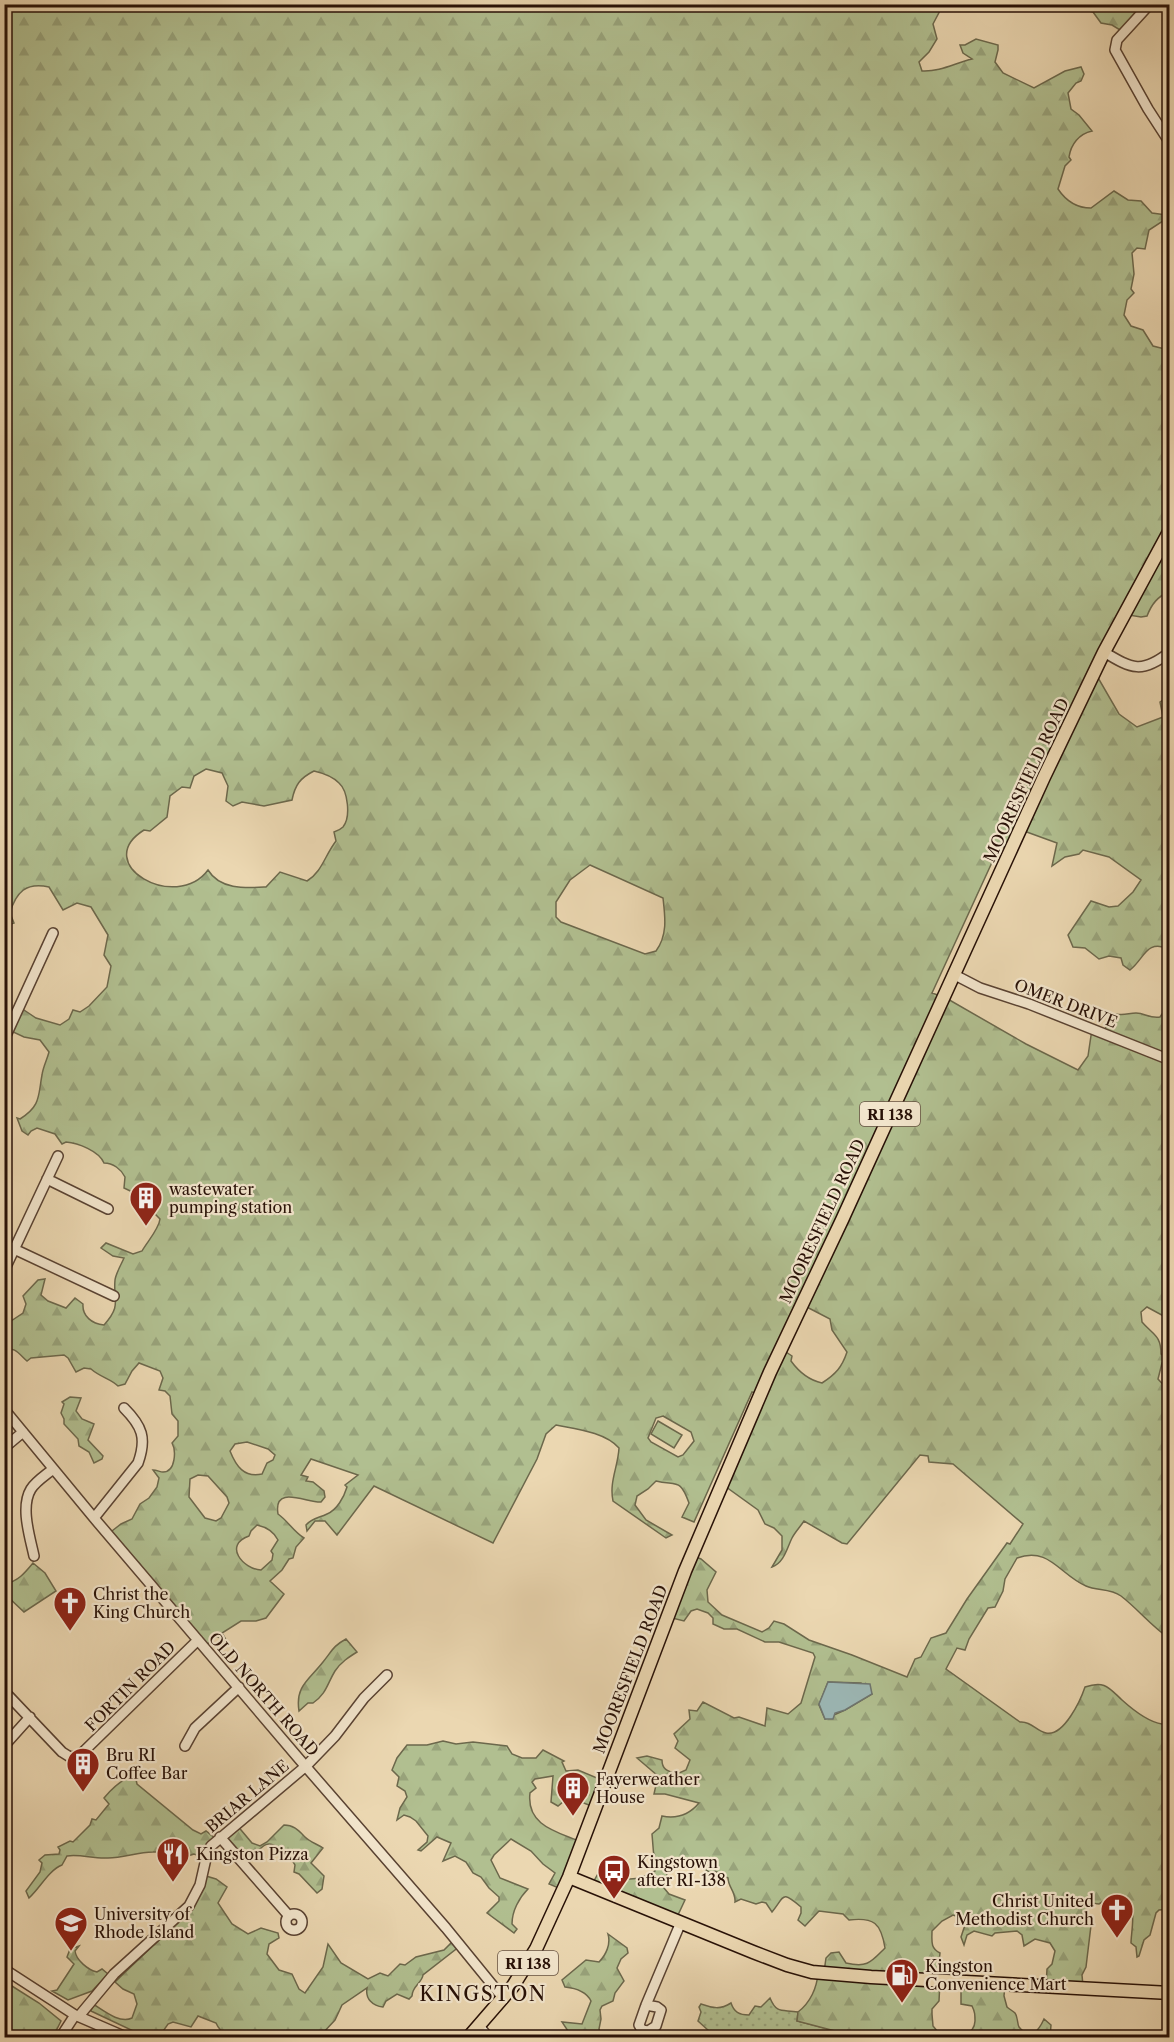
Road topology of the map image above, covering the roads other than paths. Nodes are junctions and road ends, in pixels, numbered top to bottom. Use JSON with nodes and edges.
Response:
{"nodes":[{"id":1,"x":1150,"y":4,"type":"edge"},
{"id":2,"x":1170,"y":143,"type":"edge"},
{"id":3,"x":1170,"y":530,"type":"edge"},
{"id":4,"x":1104,"y":652,"type":"junction"},
{"id":5,"x":1170,"y":652,"type":"edge"},
{"id":6,"x":54,"y":933,"type":"dead end"},
{"id":7,"x":953,"y":974,"type":"junction"},
{"id":8,"x":4,"y":1040,"type":"edge"},
{"id":9,"x":1170,"y":1060,"type":"edge"},
{"id":10,"x":58,"y":1156,"type":"dead end"},
{"id":11,"x":47,"y":1179,"type":"junction"},
{"id":12,"x":108,"y":1209,"type":"dead end"},
{"id":13,"x":14,"y":1249,"type":"junction"},
{"id":14,"x":4,"y":1271,"type":"edge"},
{"id":15,"x":114,"y":1296,"type":"dead end"},
{"id":16,"x":124,"y":1408,"type":"dead end"},
{"id":17,"x":4,"y":1409,"type":"edge"},
{"id":18,"x":23,"y":1432,"type":"junction"},
{"id":19,"x":4,"y":1448,"type":"edge"},
{"id":20,"x":53,"y":1468,"type":"junction"},
{"id":21,"x":94,"y":1518,"type":"junction"},
{"id":22,"x":34,"y":1556,"type":"dead end"},
{"id":23,"x":198,"y":1640,"type":"junction"},
{"id":24,"x":387,"y":1675,"type":"dead end"},
{"id":25,"x":239,"y":1687,"type":"junction"},
{"id":26,"x":4,"y":1691,"type":"edge"},
{"id":27,"x":30,"y":1717,"type":"junction"},
{"id":28,"x":4,"y":1746,"type":"edge"},
{"id":29,"x":185,"y":1746,"type":"dead end"},
{"id":30,"x":306,"y":1766,"type":"junction"},
{"id":31,"x":220,"y":1837,"type":"junction"},
{"id":32,"x":569,"y":1877,"type":"junction"},
{"id":33,"x":289,"y":1916,"type":"dead end"},
{"id":34,"x":681,"y":1922,"type":"junction"},
{"id":35,"x":4,"y":1969,"type":"edge"},
{"id":36,"x":1170,"y":1993,"type":"edge"},
{"id":37,"x":503,"y":1998,"type":"junction"},
{"id":38,"x":646,"y":2005,"type":"dead end"},
{"id":39,"x":77,"y":2016,"type":"junction"},
{"id":40,"x":479,"y":2026,"type":"junction"},
{"id":41,"x":60,"y":2037,"type":"edge"},
{"id":42,"x":128,"y":2037,"type":"edge"},
{"id":43,"x":468,"y":2037,"type":"edge"},
{"id":44,"x":489,"y":2037,"type":"edge"}],
"edges":[{"from":1,"to":2,"type":"street"},
{"from":3,"to":4,"type":"main road","name":"MOORESFIELD ROAD","number":"RI 138"},
{"from":4,"to":5,"type":"street"},
{"from":4,"to":7,"type":"main road","name":"MOORESFIELD ROAD","number":"RI 138"},
{"from":6,"to":8,"type":"street"},
{"from":7,"to":9,"type":"street","name":"OMER DRIVE"},
{"from":7,"to":32,"type":"main road","name":"MOORESFIELD ROAD","number":"RI 138"},
{"from":10,"to":11,"type":"street"},
{"from":11,"to":12,"type":"street"},
{"from":11,"to":13,"type":"street"},
{"from":13,"to":14,"type":"street"},
{"from":13,"to":15,"type":"street"},
{"from":16,"to":21,"type":"street"},
{"from":17,"to":18,"type":"street","name":"OLD NORTH ROAD"},
{"from":18,"to":19,"type":"street"},
{"from":18,"to":20,"type":"street","name":"OLD NORTH ROAD"},
{"from":20,"to":21,"type":"street","name":"OLD NORTH ROAD"},
{"from":20,"to":22,"type":"street"},
{"from":21,"to":23,"type":"street","name":"OLD NORTH ROAD"},
{"from":23,"to":25,"type":"street","name":"OLD NORTH ROAD"},
{"from":23,"to":27,"type":"street","name":"FORTIN ROAD"},
{"from":24,"to":30,"type":"street","name":"BRIAR LANE"},
{"from":25,"to":29,"type":"street"},
{"from":25,"to":30,"type":"street","name":"OLD NORTH ROAD"},
{"from":26,"to":27,"type":"street"},
{"from":27,"to":28,"type":"street"},
{"from":30,"to":31,"type":"street","name":"BRIAR LANE"},
{"from":30,"to":37,"type":"street","name":"OLD NORTH ROAD"},
{"from":31,"to":33,"type":"street"},
{"from":31,"to":39,"type":"street","name":"BRIAR LANE"},
{"from":32,"to":34,"type":"main road"},
{"from":32,"to":37,"type":"main road","number":"RI 138"},
{"from":34,"to":36,"type":"main road"},
{"from":34,"to":38,"type":"street"},
{"from":35,"to":39,"type":"street"},
{"from":37,"to":40,"type":"main road","number":"RI 138"},
{"from":39,"to":41,"type":"street","name":"BRIAR LANE"},
{"from":39,"to":42,"type":"street"},
{"from":40,"to":43,"type":"main road","number":"RI 138"},
{"from":40,"to":44,"type":"street"}]}
